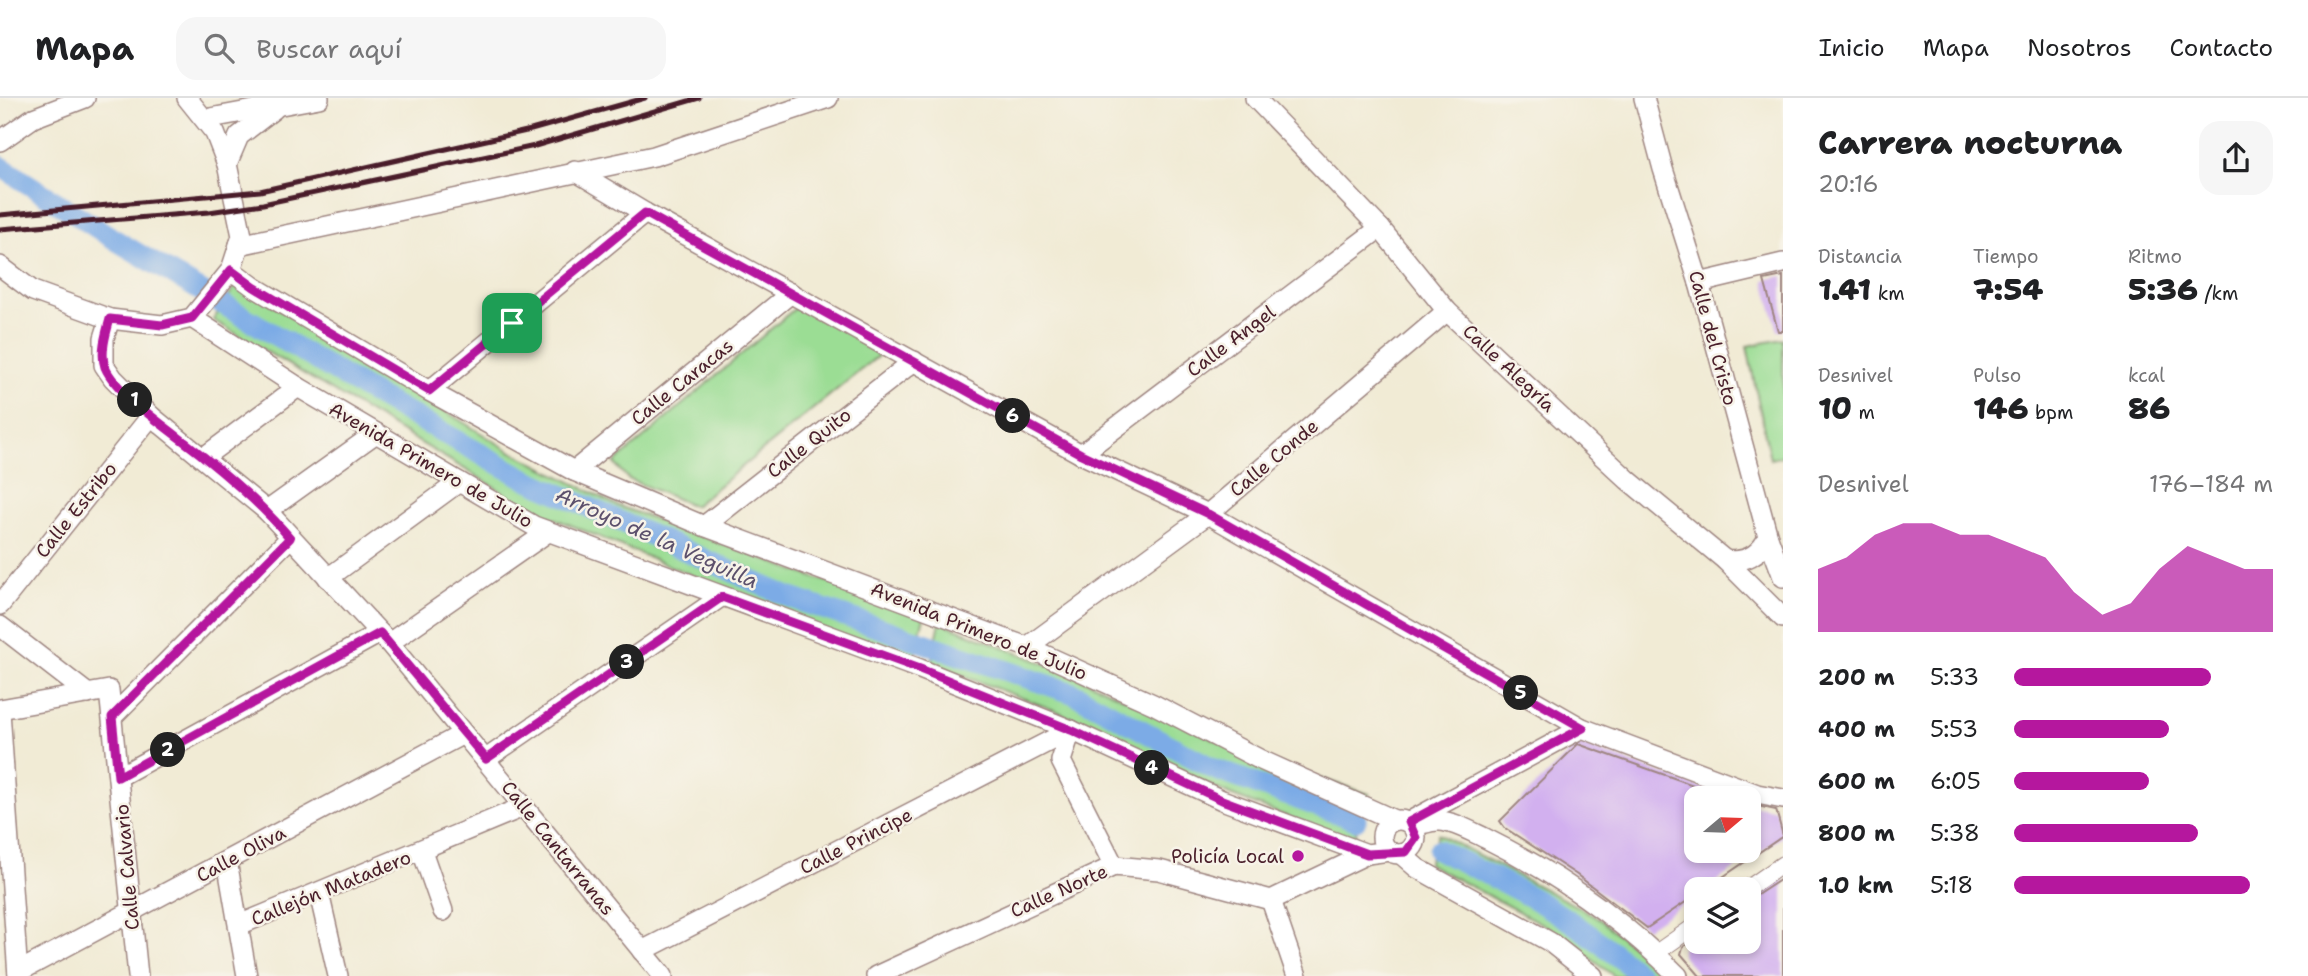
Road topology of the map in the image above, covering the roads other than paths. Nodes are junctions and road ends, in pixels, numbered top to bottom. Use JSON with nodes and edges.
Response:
{"nodes":[{"id":1,"x":32,"y":98,"type":"edge"},
{"id":2,"x":85,"y":98,"type":"edge"},
{"id":3,"x":187,"y":98,"type":"edge"},
{"id":4,"x":320,"y":98,"type":"edge"},
{"id":5,"x":828,"y":98,"type":"edge"},
{"id":6,"x":1255,"y":98,"type":"edge"},
{"id":7,"x":1644,"y":98,"type":"edge"},
{"id":8,"x":275,"y":108,"type":"junction"},
{"id":9,"x":33,"y":118,"type":"junction"},
{"id":10,"x":205,"y":119,"type":"junction"},
{"id":11,"x":0,"y":141,"type":"edge"},
{"id":12,"x":227,"y":164,"type":"junction"},
{"id":13,"x":575,"y":171,"type":"junction"},
{"id":14,"x":645,"y":213,"type":"junction"},
{"id":15,"x":1380,"y":228,"type":"junction"},
{"id":16,"x":239,"y":245,"type":"junction"},
{"id":17,"x":1783,"y":263,"type":"edge"},
{"id":18,"x":0,"y":266,"type":"edge"},
{"id":19,"x":231,"y":270,"type":"junction"},
{"id":20,"x":1699,"y":283,"type":"junction"},
{"id":21,"x":791,"y":293,"type":"junction"},
{"id":22,"x":1447,"y":311,"type":"junction"},
{"id":23,"x":192,"y":318,"type":"junction"},
{"id":24,"x":110,"y":319,"type":"junction"},
{"id":25,"x":914,"y":361,"type":"junction"},
{"id":26,"x":298,"y":387,"type":"junction"},
{"id":27,"x":429,"y":391,"type":"junction"},
{"id":28,"x":151,"y":416,"type":"junction"},
{"id":29,"x":376,"y":433,"type":"junction"},
{"id":30,"x":1081,"y":454,"type":"junction"},
{"id":31,"x":204,"y":457,"type":"junction"},
{"id":32,"x":574,"y":471,"type":"junction"},
{"id":33,"x":459,"y":482,"type":"junction"},
{"id":34,"x":267,"y":511,"type":"junction"},
{"id":35,"x":1208,"y":514,"type":"junction"},
{"id":36,"x":704,"y":526,"type":"junction"},
{"id":37,"x":548,"y":532,"type":"junction"},
{"id":38,"x":1768,"y":537,"type":"junction"},
{"id":39,"x":290,"y":538,"type":"junction"},
{"id":40,"x":1725,"y":560,"type":"junction"},
{"id":41,"x":1783,"y":577,"type":"edge"},
{"id":42,"x":328,"y":578,"type":"junction"},
{"id":43,"x":722,"y":597,"type":"junction"},
{"id":44,"x":0,"y":605,"type":"edge"},
{"id":45,"x":1783,"y":618,"type":"edge"},
{"id":46,"x":0,"y":626,"type":"edge"},
{"id":47,"x":384,"y":638,"type":"junction"},
{"id":48,"x":1027,"y":647,"type":"junction"},
{"id":49,"x":88,"y":694,"type":"junction"},
{"id":50,"x":0,"y":710,"type":"edge"},
{"id":51,"x":112,"y":717,"type":"junction"},
{"id":52,"x":1583,"y":728,"type":"junction"},
{"id":53,"x":1071,"y":730,"type":"junction"},
{"id":54,"x":463,"y":734,"type":"junction"},
{"id":55,"x":486,"y":759,"type":"junction"},
{"id":56,"x":118,"y":777,"type":"junction"},
{"id":57,"x":1783,"y":799,"type":"edge"},
{"id":58,"x":523,"y":807,"type":"junction"},
{"id":59,"x":1405,"y":823,"type":"junction"},
{"id":60,"x":422,"y":851,"type":"junction"},
{"id":61,"x":1395,"y":853,"type":"junction"},
{"id":62,"x":1367,"y":854,"type":"junction"},
{"id":63,"x":228,"y":861,"type":"junction"},
{"id":64,"x":1783,"y":864,"type":"edge"},
{"id":65,"x":1114,"y":866,"type":"junction"},
{"id":66,"x":1761,"y":879,"type":"edge"},
{"id":67,"x":319,"y":893,"type":"junction"},
{"id":68,"x":1271,"y":900,"type":"junction"},
{"id":69,"x":443,"y":911,"type":"dead end"},
{"id":70,"x":131,"y":912,"type":"junction"},
{"id":71,"x":239,"y":925,"type":"junction"},
{"id":72,"x":1684,"y":933,"type":"edge"},
{"id":73,"x":642,"y":951,"type":"junction"},
{"id":74,"x":1656,"y":953,"type":"junction"},
{"id":75,"x":18,"y":974,"type":"edge"},
{"id":76,"x":138,"y":976,"type":"edge"},
{"id":77,"x":247,"y":976,"type":"edge"},
{"id":78,"x":338,"y":976,"type":"edge"},
{"id":79,"x":663,"y":976,"type":"edge"},
{"id":80,"x":876,"y":976,"type":"edge"},
{"id":81,"x":1297,"y":976,"type":"edge"},
{"id":82,"x":1593,"y":976,"type":"edge"},
{"id":83,"x":1678,"y":976,"type":"edge"}],
"edges":[{"from":1,"to":9,"type":"street"},
{"from":2,"to":9,"type":"street"},
{"from":3,"to":10,"type":"street"},
{"from":4,"to":8,"type":"street"},
{"from":5,"to":13,"type":"street"},
{"from":6,"to":15,"type":"street","name":"Calle Alegría"},
{"from":7,"to":20,"type":"street","name":"Calle del Cristo"},
{"from":8,"to":10,"type":"street"},
{"from":8,"to":12,"type":"street"},
{"from":9,"to":11,"type":"street"},
{"from":10,"to":12,"type":"street"},
{"from":12,"to":16,"type":"street"},
{"from":13,"to":14,"type":"street"},
{"from":13,"to":16,"type":"street"},
{"from":14,"to":21,"type":"street"},
{"from":14,"to":27,"type":"street"},
{"from":15,"to":22,"type":"street","name":"Calle Alegría"},
{"from":15,"to":30,"type":"street","name":"Calle Angel"},
{"from":16,"to":19,"type":"street"},
{"from":17,"to":20,"type":"street"},
{"from":18,"to":24,"type":"street"},
{"from":19,"to":23,"type":"street"},
{"from":19,"to":27,"type":"street","name":"Avenida Primero de Julio"},
{"from":20,"to":38,"type":"street","name":"Calle del Cristo"},
{"from":21,"to":25,"type":"street"},
{"from":21,"to":32,"type":"street","name":"Calle Caracas"},
{"from":22,"to":35,"type":"street","name":"Calle Conde"},
{"from":22,"to":40,"type":"street","name":"Calle Alegría"},
{"from":23,"to":24,"type":"street"},
{"from":23,"to":26,"type":"street","name":"Avenida Primero de Julio"},
{"from":24,"to":28,"type":"street","name":"Calle Cantarranas"},
{"from":25,"to":30,"type":"street"},
{"from":25,"to":36,"type":"street","name":"Calle Quito"},
{"from":26,"to":29,"type":"street","name":"Avenida Primero de Julio"},
{"from":26,"to":31,"type":"street"},
{"from":27,"to":32,"type":"street","name":"Avenida Primero de Julio"},
{"from":28,"to":31,"type":"street","name":"Calle Cantarranas"},
{"from":28,"to":44,"type":"street","name":"Calle Estribo"},
{"from":29,"to":33,"type":"street","name":"Avenida Primero de Julio"},
{"from":29,"to":34,"type":"street"},
{"from":30,"to":35,"type":"street"},
{"from":31,"to":34,"type":"street","name":"Calle Cantarranas"},
{"from":32,"to":36,"type":"street","name":"Avenida Primero de Julio"},
{"from":33,"to":37,"type":"street","name":"Avenida Primero de Julio"},
{"from":33,"to":42,"type":"street"},
{"from":34,"to":39,"type":"street","name":"Calle Cantarranas"},
{"from":35,"to":48,"type":"street","name":"Calle Conde"},
{"from":35,"to":52,"type":"street"},
{"from":36,"to":48,"type":"street","name":"Avenida Primero de Julio"},
{"from":37,"to":43,"type":"street","name":"Avenida Primero de Julio"},
{"from":37,"to":47,"type":"street"},
{"from":38,"to":40,"type":"street"},
{"from":38,"to":41,"type":"street","name":"Calle del Cristo"},
{"from":39,"to":42,"type":"street","name":"Calle Cantarranas"},
{"from":39,"to":51,"type":"street"},
{"from":40,"to":45,"type":"street","name":"Calle Alegría"},
{"from":42,"to":47,"type":"street","name":"Calle Cantarranas"},
{"from":43,"to":53,"type":"street","name":"Avenida Primero de Julio"},
{"from":43,"to":55,"type":"street"},
{"from":46,"to":49,"type":"street"},
{"from":47,"to":54,"type":"street","name":"Calle Cantarranas"},
{"from":47,"to":56,"type":"street"},
{"from":48,"to":59,"type":"street","name":"Avenida Primero de Julio"},
{"from":49,"to":50,"type":"street"},
{"from":49,"to":51,"type":"street","name":"Calle Calvario"},
{"from":50,"to":75,"type":"street"},
{"from":51,"to":56,"type":"street","name":"Calle Calvario"},
{"from":52,"to":57,"type":"street"},
{"from":52,"to":59,"type":"street"},
{"from":53,"to":62,"type":"street","name":"Avenida Primero de Julio"},
{"from":53,"to":65,"type":"street"},
{"from":53,"to":73,"type":"street","name":"Calle Principe"},
{"from":54,"to":55,"type":"street","name":"Calle Cantarranas"},
{"from":54,"to":63,"type":"street","name":"Calle Oliva"},
{"from":55,"to":58,"type":"street","name":"Calle Cantarranas"},
{"from":56,"to":70,"type":"street","name":"Calle Calvario"},
{"from":58,"to":60,"type":"street","name":"Callejón Matadero"},
{"from":58,"to":73,"type":"street","name":"Calle Cantarranas"},
{"from":59,"to":61,"type":"street"},
{"from":59,"to":61,"type":"street"},
{"from":59,"to":74,"type":"street"},
{"from":60,"to":67,"type":"street","name":"Callejón Matadero"},
{"from":60,"to":69,"type":"street","name":"Callejón Matadero"},
{"from":61,"to":62,"type":"street","name":"Avenida Primero de Julio"},
{"from":61,"to":82,"type":"street"},
{"from":62,"to":68,"type":"street"},
{"from":63,"to":70,"type":"street","name":"Calle Oliva"},
{"from":63,"to":71,"type":"street"},
{"from":64,"to":66,"type":"street"},
{"from":65,"to":68,"type":"street","name":"Calle Norte"},
{"from":65,"to":80,"type":"street","name":"Calle Norte"},
{"from":67,"to":71,"type":"street","name":"Callejón Matadero"},
{"from":67,"to":78,"type":"street"},
{"from":68,"to":81,"type":"street"},
{"from":70,"to":75,"type":"street","name":"Calle Oliva"},
{"from":70,"to":76,"type":"street","name":"Calle Calvario"},
{"from":71,"to":77,"type":"street"},
{"from":72,"to":74,"type":"street"},
{"from":73,"to":79,"type":"street","name":"Calle Cantarranas"},
{"from":74,"to":83,"type":"street"}]}
